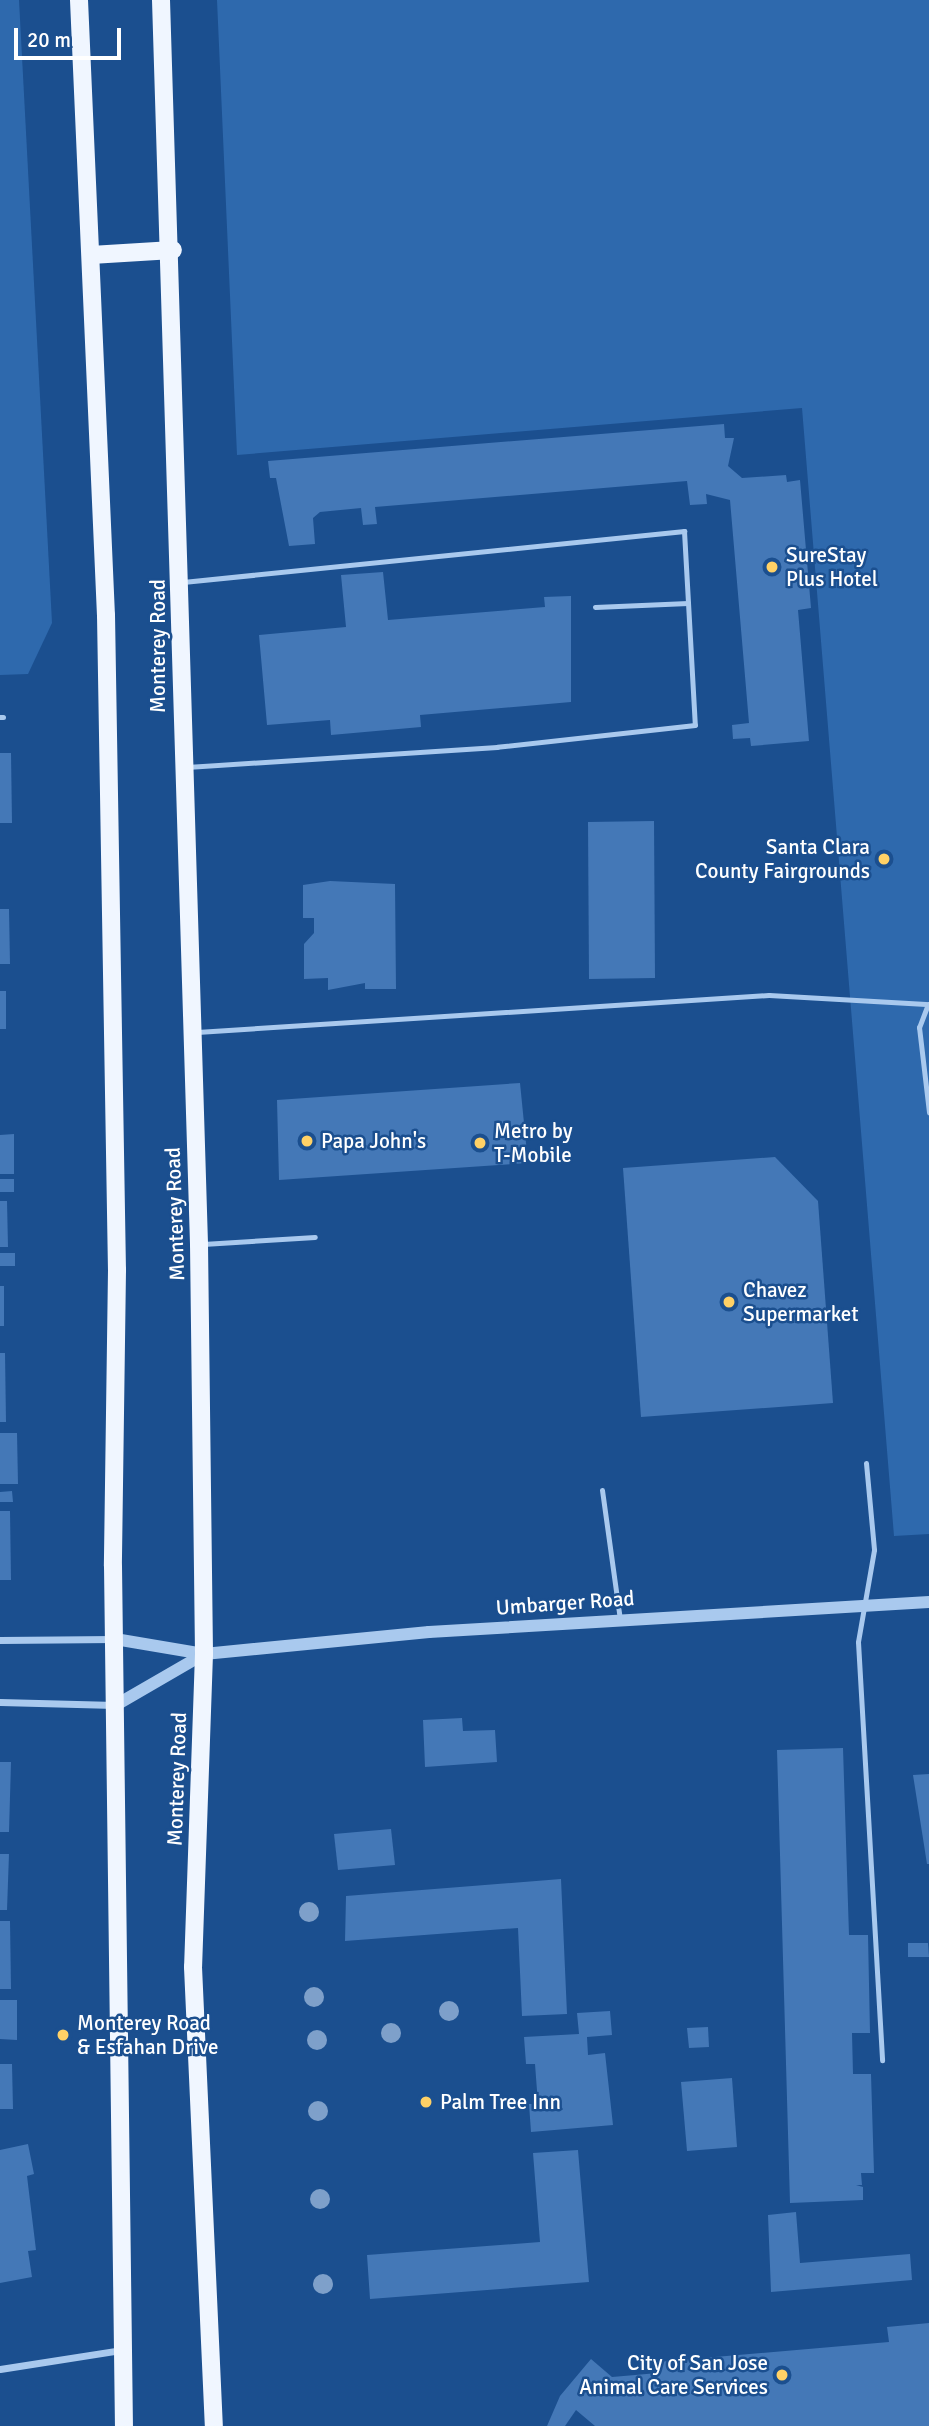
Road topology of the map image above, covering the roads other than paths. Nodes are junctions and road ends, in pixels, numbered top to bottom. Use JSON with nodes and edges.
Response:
{"nodes":[{"id":1,"x":79,"y":0,"type":"edge"},
{"id":2,"x":161,"y":0,"type":"edge"},
{"id":3,"x":173,"y":250,"type":"junction"},
{"id":4,"x":91,"y":255,"type":"junction"},
{"id":5,"x":180,"y":583,"type":"junction"},
{"id":6,"x":688,"y":603,"type":"junction"},
{"id":7,"x":595,"y":607,"type":"dead end"},
{"id":8,"x":180,"y":768,"type":"junction"},
{"id":9,"x":927,"y":1004,"type":"edge"},
{"id":10,"x":191,"y":1032,"type":"junction"},
{"id":11,"x":929,"y":1112,"type":"edge"},
{"id":12,"x":315,"y":1237,"type":"dead end"},
{"id":13,"x":199,"y":1244,"type":"junction"},
{"id":14,"x":866,"y":1463,"type":"dead end"},
{"id":15,"x":602,"y":1490,"type":"dead end"},
{"id":16,"x":929,"y":1602,"type":"edge"},
{"id":17,"x":864,"y":1606,"type":"junction"},
{"id":18,"x":620,"y":1619,"type":"junction"},
{"id":19,"x":115,"y":1639,"type":"junction"},
{"id":20,"x":0,"y":1640,"type":"edge"},
{"id":21,"x":204,"y":1654,"type":"junction"},
{"id":22,"x":0,"y":1702,"type":"edge"},
{"id":23,"x":116,"y":1705,"type":"junction"},
{"id":24,"x":882,"y":2060,"type":"dead end"},
{"id":25,"x":121,"y":2350,"type":"junction"},
{"id":26,"x":0,"y":2369,"type":"edge"},
{"id":27,"x":124,"y":2426,"type":"edge"},
{"id":28,"x":214,"y":2426,"type":"edge"}],
"edges":[{"from":1,"to":4,"type":"main road"},
{"from":2,"to":3,"type":"main road","name":"Monterey Road"},
{"from":3,"to":4,"type":"main road"},
{"from":3,"to":5,"type":"main road","name":"Monterey Road"},
{"from":4,"to":19,"type":"main road"},
{"from":5,"to":6,"type":"lane"},
{"from":5,"to":8,"type":"main road","name":"Monterey Road"},
{"from":6,"to":7,"type":"lane"},
{"from":6,"to":8,"type":"lane"},
{"from":8,"to":10,"type":"main road","name":"Monterey Road"},
{"from":9,"to":10,"type":"lane"},
{"from":9,"to":11,"type":"lane"},
{"from":10,"to":13,"type":"main road","name":"Monterey Road"},
{"from":12,"to":13,"type":"lane"},
{"from":13,"to":21,"type":"main road","name":"Monterey Road"},
{"from":14,"to":17,"type":"lane"},
{"from":15,"to":18,"type":"lane"},
{"from":16,"to":17,"type":"street","name":"Umbarger Road"},
{"from":17,"to":18,"type":"street","name":"Umbarger Road"},
{"from":17,"to":24,"type":"lane"},
{"from":18,"to":21,"type":"street","name":"Umbarger Road"},
{"from":19,"to":20,"type":"street"},
{"from":19,"to":21,"type":"street"},
{"from":19,"to":23,"type":"main road"},
{"from":21,"to":23,"type":"street"},
{"from":21,"to":28,"type":"main road","name":"Monterey Road"},
{"from":22,"to":23,"type":"street"},
{"from":23,"to":25,"type":"main road"},
{"from":25,"to":26,"type":"street"},
{"from":25,"to":27,"type":"main road"}]}
